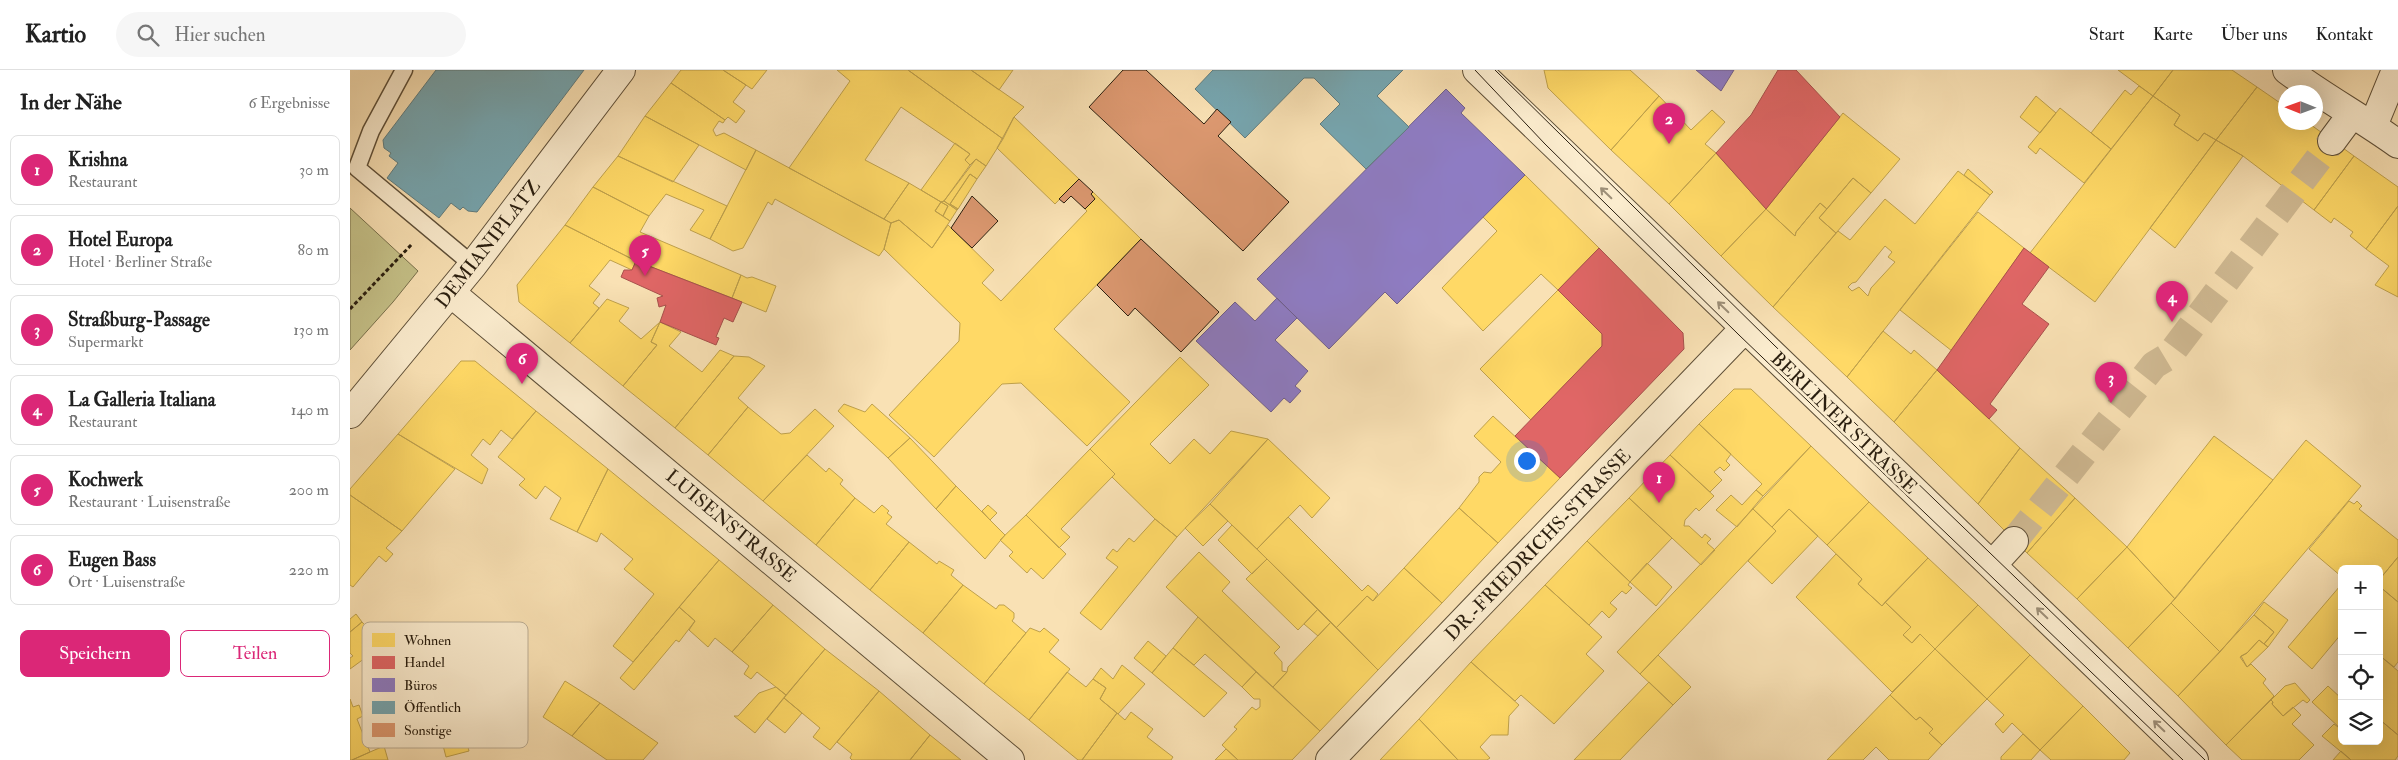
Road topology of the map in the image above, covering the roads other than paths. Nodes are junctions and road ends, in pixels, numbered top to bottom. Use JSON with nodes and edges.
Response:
{"nodes":[{"id":1,"x":404,"y":70,"type":"edge"},
{"id":2,"x":621,"y":70,"type":"edge"},
{"id":3,"x":2287,"y":70,"type":"edge"},
{"id":4,"x":2396,"y":70,"type":"edge"},
{"id":5,"x":1486,"y":78,"type":"edge"},
{"id":6,"x":2362,"y":120,"type":"junction"},
{"id":7,"x":2332,"y":141,"type":"tunnel mouth"},
{"id":8,"x":2398,"y":144,"type":"edge"},
{"id":9,"x":473,"y":265,"type":"junction"},
{"id":10,"x":451,"y":293,"type":"junction"},
{"id":11,"x":1745,"y":328,"type":"junction"},
{"id":12,"x":350,"y":414,"type":"edge"},
{"id":13,"x":2014,"y":541,"type":"tunnel mouth"},
{"id":14,"x":1992,"y":566,"type":"junction"},
{"id":15,"x":1010,"y":760,"type":"edge"},
{"id":16,"x":1330,"y":760,"type":"edge"},
{"id":17,"x":2194,"y":760,"type":"edge"}],
"edges":[{"from":1,"to":9,"type":"lane"},
{"from":2,"to":9,"type":"street","name":"DEMIANIPLATZ"},
{"from":3,"to":6,"type":"street"},
{"from":4,"to":6,"type":"street"},
{"from":11,"to":5,"type":"street","name":"BERLINER STRASSE","one_way":true},
{"from":6,"to":7,"type":"street"},
{"from":6,"to":8,"type":"street"},
{"from":9,"to":10,"type":"street","name":"DEMIANIPLATZ"},
{"from":10,"to":12,"type":"street","name":"DEMIANIPLATZ"},
{"from":10,"to":15,"type":"street","name":"LUISENSTRASSE"},
{"from":11,"to":14,"type":"street","name":"BERLINER STRASSE"},
{"from":11,"to":16,"type":"street","name":"DR.-FRIEDRICHS-STRASSE"},
{"from":13,"to":14,"type":"street"},
{"from":17,"to":14,"type":"street","name":"BERLINER STRASSE","one_way":true}]}
